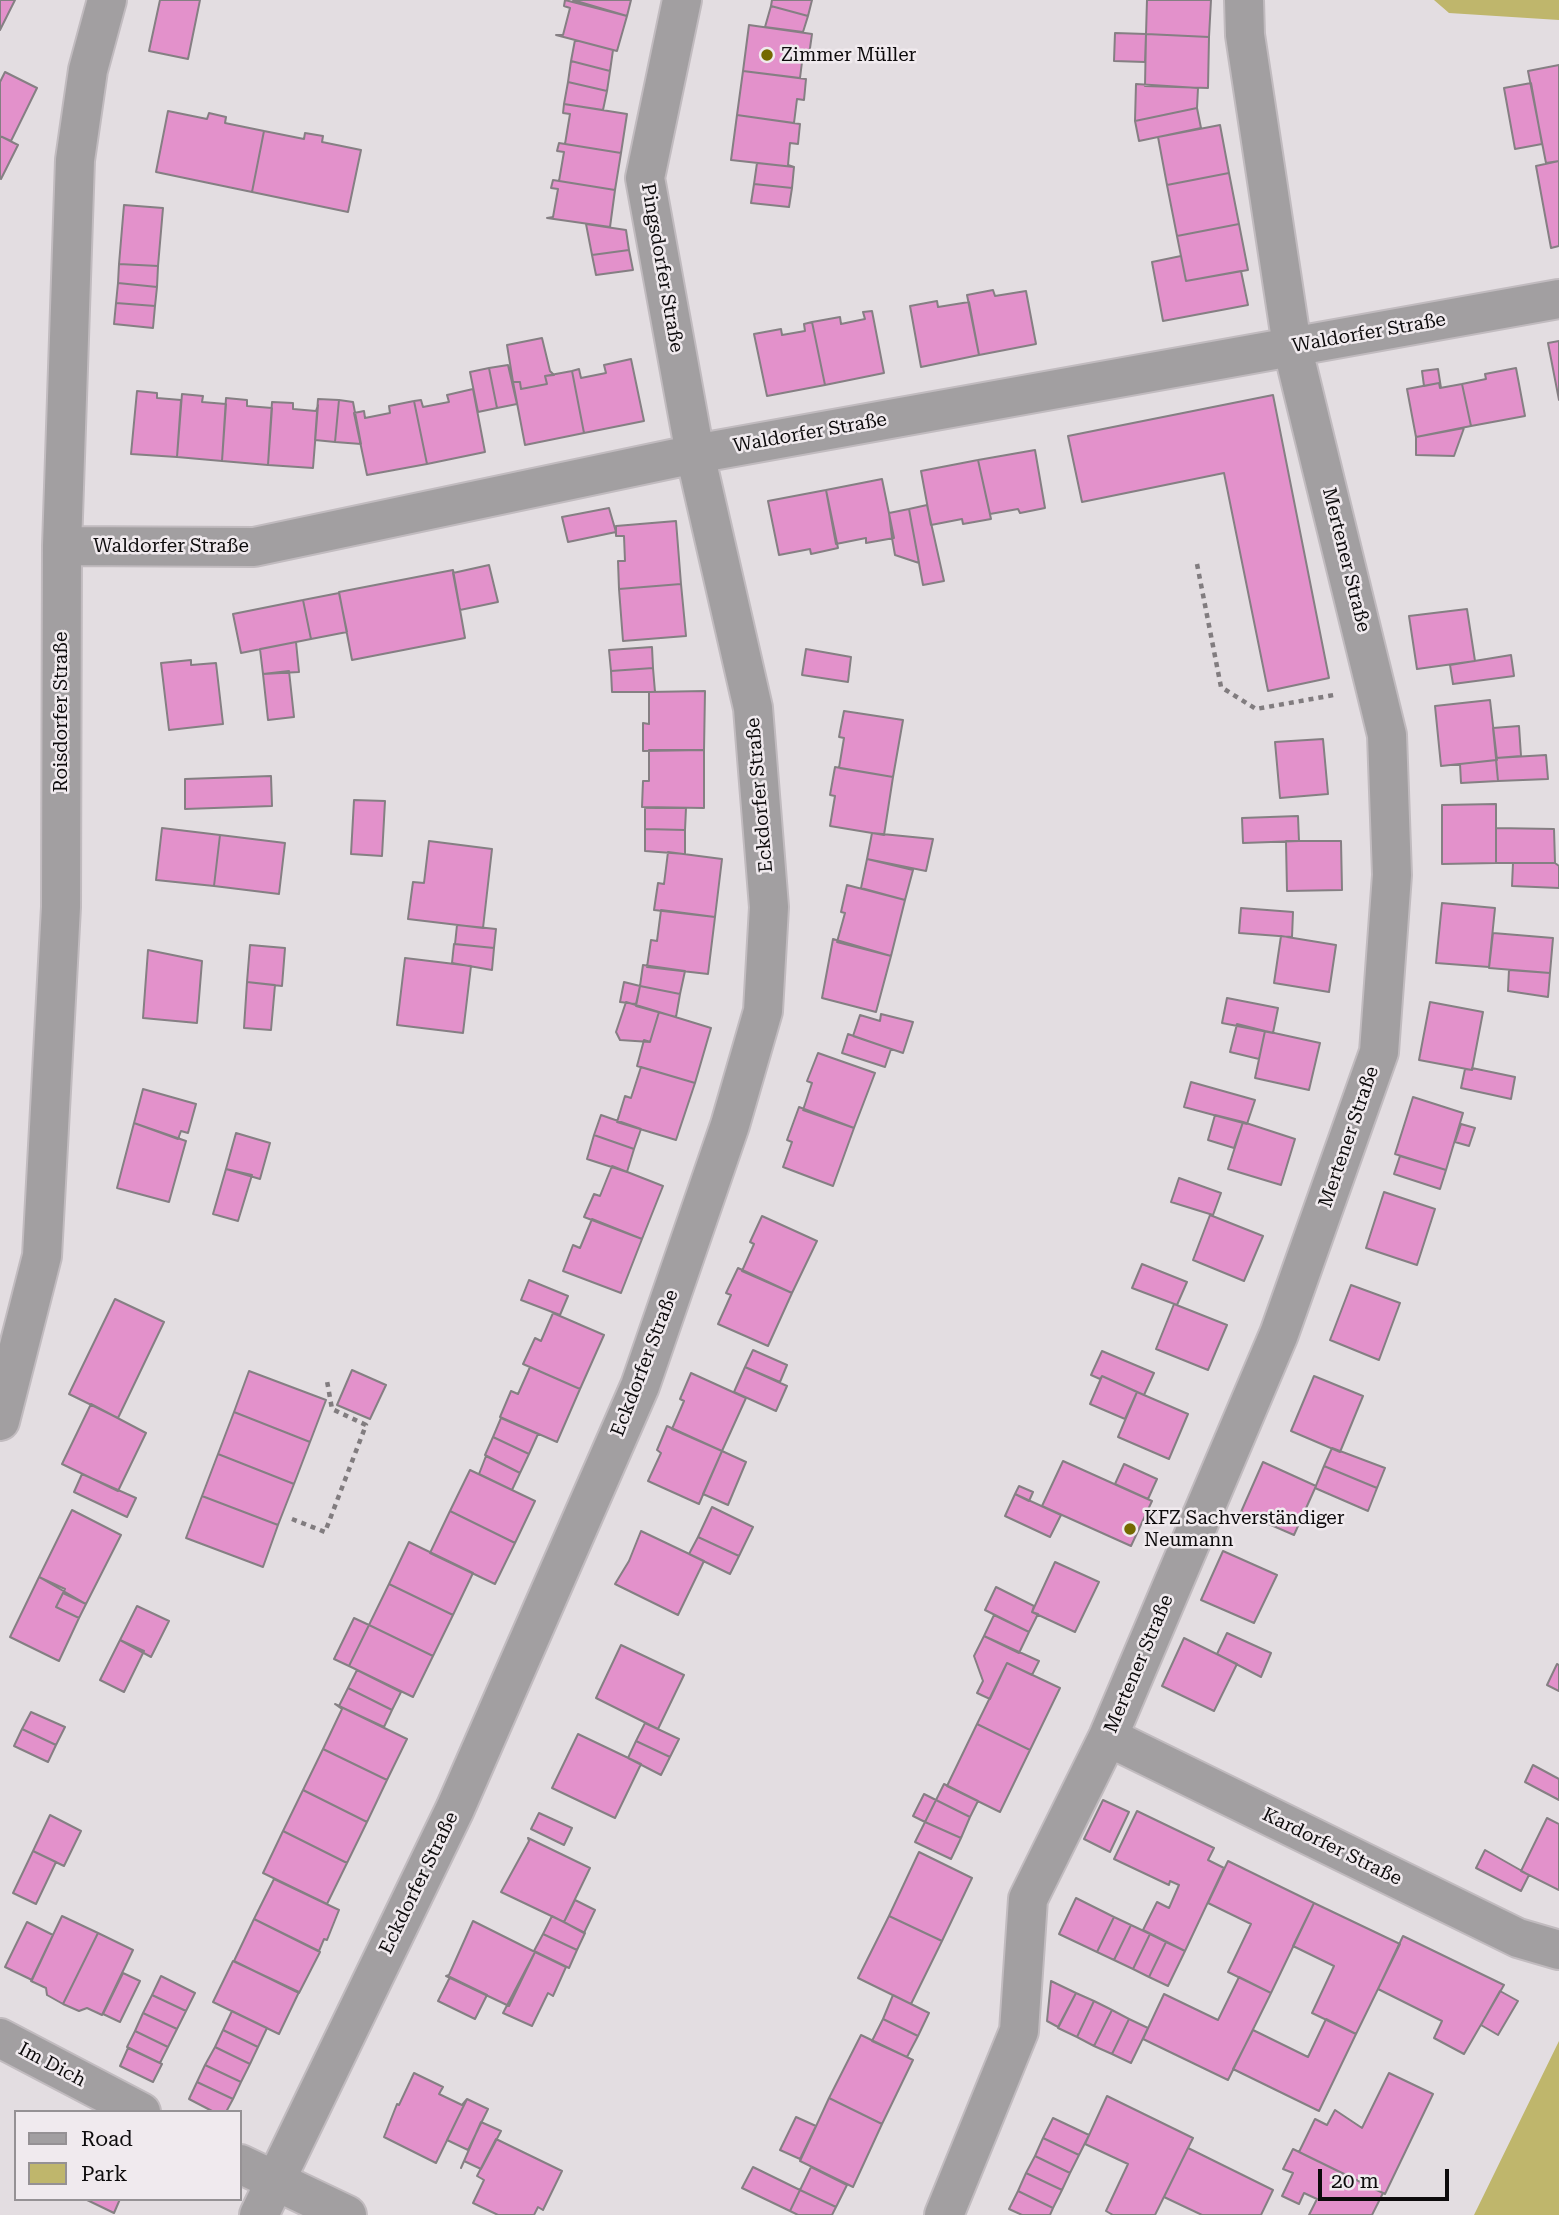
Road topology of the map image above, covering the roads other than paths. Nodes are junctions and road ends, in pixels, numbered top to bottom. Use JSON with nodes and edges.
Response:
{"nodes":[{"id":1,"x":107,"y":0,"type":"edge"},
{"id":2,"x":682,"y":0,"type":"edge"},
{"id":3,"x":1244,"y":0,"type":"edge"},
{"id":4,"x":1559,"y":299,"type":"edge"},
{"id":5,"x":1292,"y":346,"type":"junction"},
{"id":6,"x":695,"y":454,"type":"junction"},
{"id":7,"x":62,"y":546,"type":"junction"},
{"id":8,"x":0,"y":1422,"type":"edge"},
{"id":9,"x":1108,"y":1737,"type":"junction"},
{"id":10,"x":1559,"y":1950,"type":"edge"},
{"id":11,"x":0,"y":2038,"type":"edge"},
{"id":12,"x":137,"y":2110,"type":"edge"},
{"id":13,"x":242,"y":2167,"type":"edge"},
{"id":14,"x":267,"y":2199,"type":"edge"},
{"id":15,"x":347,"y":2215,"type":"edge"},
{"id":16,"x":944,"y":2215,"type":"edge"}],
"edges":[{"from":1,"to":7,"type":"street","name":"Roisdorfer Straße"},
{"from":2,"to":6,"type":"street","name":"Pingsdorfer Straße"},
{"from":3,"to":5,"type":"street","name":"Mertener Straße"},
{"from":4,"to":5,"type":"street","name":"Waldorfer Straße"},
{"from":5,"to":6,"type":"street","name":"Waldorfer Straße"},
{"from":5,"to":9,"type":"street","name":"Mertener Straße"},
{"from":6,"to":7,"type":"street","name":"Waldorfer Straße"},
{"from":6,"to":14,"type":"street","name":"Eckdorfer Straße"},
{"from":7,"to":8,"type":"street","name":"Roisdorfer Straße"},
{"from":9,"to":10,"type":"street","name":"Kardorfer Straße"},
{"from":9,"to":16,"type":"street","name":"Mertener Straße"},
{"from":11,"to":12,"type":"street","name":"Im Dich"},
{"from":13,"to":14,"type":"street"},
{"from":14,"to":15,"type":"street"}]}
